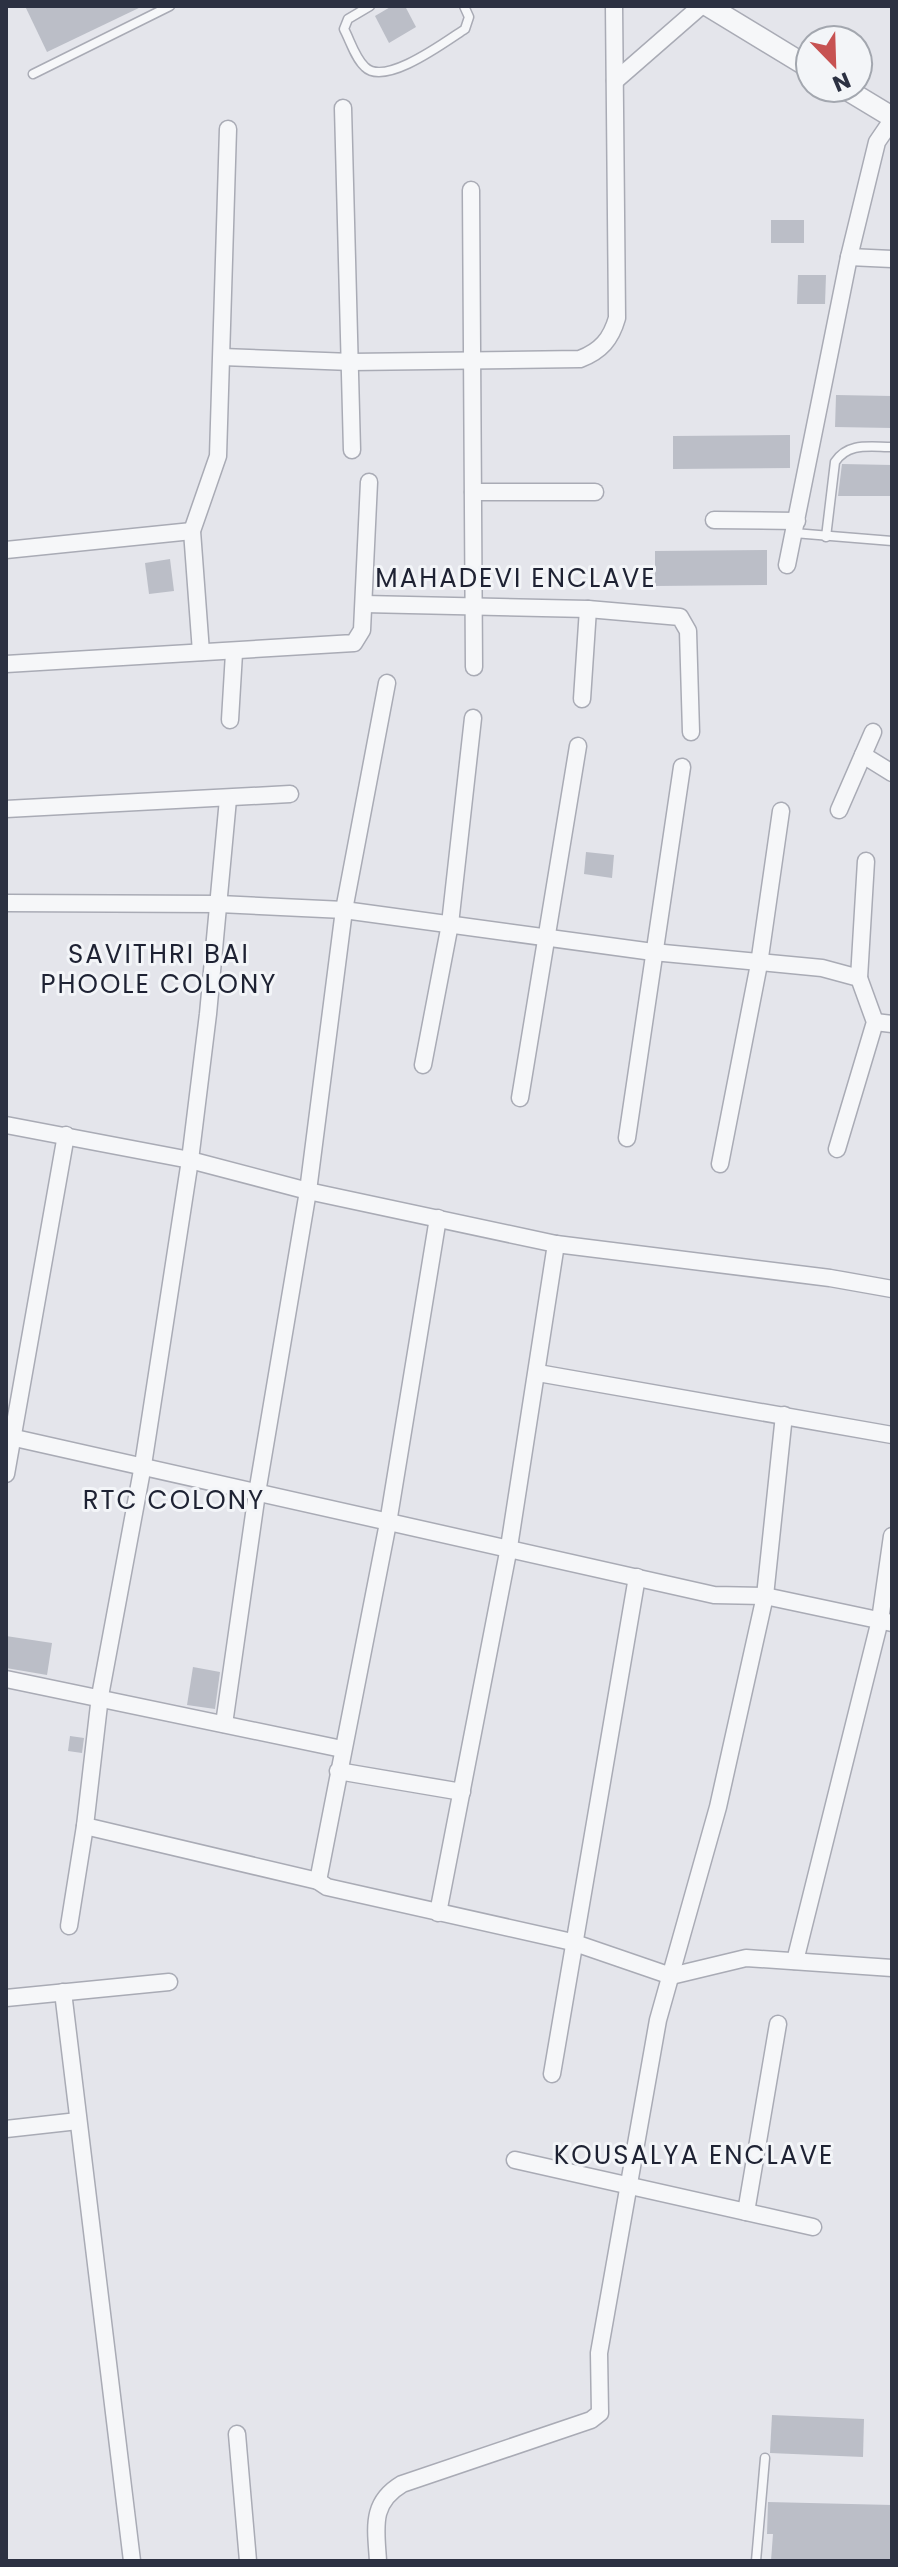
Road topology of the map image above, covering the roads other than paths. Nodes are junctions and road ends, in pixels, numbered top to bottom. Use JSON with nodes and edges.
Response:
{"nodes":[{"id":1,"x":170,"y":6,"type":"edge"},
{"id":2,"x":370,"y":6,"type":"edge"},
{"id":3,"x":464,"y":6,"type":"edge"},
{"id":4,"x":614,"y":6,"type":"edge"},
{"id":5,"x":701,"y":6,"type":"edge"},
{"id":6,"x":708,"y":6,"type":"edge"},
{"id":7,"x":156,"y":9,"type":"edge"},
{"id":8,"x":794,"y":58,"type":"edge"},
{"id":9,"x":33,"y":74,"type":"dead end"},
{"id":10,"x":615,"y":81,"type":"junction"},
{"id":11,"x":869,"y":104,"type":"edge"},
{"id":12,"x":343,"y":108,"type":"dead end"},
{"id":13,"x":892,"y":119,"type":"edge"},
{"id":14,"x":228,"y":129,"type":"dead end"},
{"id":15,"x":471,"y":190,"type":"dead end"},
{"id":16,"x":849,"y":257,"type":"junction"},
{"id":17,"x":892,"y":259,"type":"edge"},
{"id":18,"x":222,"y":357,"type":"junction"},
{"id":19,"x":472,"y":359,"type":"junction"},
{"id":20,"x":351,"y":362,"type":"junction"},
{"id":21,"x":892,"y":447,"type":"edge"},
{"id":22,"x":352,"y":450,"type":"dead end"},
{"id":23,"x":369,"y":482,"type":"dead end"},
{"id":24,"x":473,"y":492,"type":"junction"},
{"id":25,"x":595,"y":492,"type":"dead end"},
{"id":26,"x":714,"y":520,"type":"dead end"},
{"id":27,"x":796,"y":527,"type":"junction"},
{"id":28,"x":192,"y":531,"type":"junction"},
{"id":29,"x":826,"y":537,"type":"junction"},
{"id":30,"x":892,"y":540,"type":"edge"},
{"id":31,"x":6,"y":550,"type":"edge"},
{"id":32,"x":787,"y":565,"type":"dead end"},
{"id":33,"x":364,"y":604,"type":"junction"},
{"id":34,"x":476,"y":605,"type":"junction"},
{"id":35,"x":588,"y":609,"type":"junction"},
{"id":36,"x":201,"y":652,"type":"junction"},
{"id":37,"x":234,"y":653,"type":"junction"},
{"id":38,"x":6,"y":664,"type":"edge"},
{"id":39,"x":474,"y":667,"type":"dead end"},
{"id":40,"x":387,"y":683,"type":"dead end"},
{"id":41,"x":582,"y":699,"type":"dead end"},
{"id":42,"x":473,"y":718,"type":"dead end"},
{"id":43,"x":230,"y":720,"type":"dead end"},
{"id":44,"x":691,"y":732,"type":"dead end"},
{"id":45,"x":873,"y":732,"type":"dead end"},
{"id":46,"x":578,"y":746,"type":"dead end"},
{"id":47,"x":863,"y":755,"type":"junction"},
{"id":48,"x":682,"y":767,"type":"dead end"},
{"id":49,"x":892,"y":773,"type":"edge"},
{"id":50,"x":290,"y":794,"type":"dead end"},
{"id":51,"x":228,"y":799,"type":"junction"},
{"id":52,"x":6,"y":809,"type":"edge"},
{"id":53,"x":839,"y":810,"type":"dead end"},
{"id":54,"x":781,"y":811,"type":"dead end"},
{"id":55,"x":866,"y":861,"type":"dead end"},
{"id":56,"x":6,"y":903,"type":"edge"},
{"id":57,"x":219,"y":904,"type":"junction"},
{"id":58,"x":344,"y":910,"type":"junction"},
{"id":59,"x":450,"y":924,"type":"junction"},
{"id":60,"x":549,"y":936,"type":"junction"},
{"id":61,"x":653,"y":952,"type":"junction"},
{"id":62,"x":759,"y":964,"type":"junction"},
{"id":63,"x":859,"y":978,"type":"junction"},
{"id":64,"x":875,"y":1022,"type":"junction"},
{"id":65,"x":892,"y":1024,"type":"edge"},
{"id":66,"x":423,"y":1065,"type":"dead end"},
{"id":67,"x":520,"y":1098,"type":"dead end"},
{"id":68,"x":6,"y":1125,"type":"edge"},
{"id":69,"x":66,"y":1135,"type":"junction"},
{"id":70,"x":627,"y":1138,"type":"dead end"},
{"id":71,"x":837,"y":1149,"type":"dead end"},
{"id":72,"x":190,"y":1160,"type":"junction"},
{"id":73,"x":720,"y":1164,"type":"dead end"},
{"id":74,"x":308,"y":1191,"type":"junction"},
{"id":75,"x":438,"y":1218,"type":"junction"},
{"id":76,"x":556,"y":1244,"type":"junction"},
{"id":77,"x":892,"y":1289,"type":"edge"},
{"id":78,"x":538,"y":1373,"type":"junction"},
{"id":79,"x":784,"y":1415,"type":"junction"},
{"id":80,"x":892,"y":1435,"type":"edge"},
{"id":81,"x":9,"y":1436,"type":"edge"},
{"id":82,"x":143,"y":1465,"type":"junction"},
{"id":83,"x":6,"y":1474,"type":"edge"},
{"id":84,"x":257,"y":1493,"type":"junction"},
{"id":85,"x":388,"y":1523,"type":"junction"},
{"id":86,"x":892,"y":1536,"type":"edge"},
{"id":87,"x":509,"y":1547,"type":"junction"},
{"id":88,"x":637,"y":1577,"type":"junction"},
{"id":89,"x":765,"y":1596,"type":"junction"},
{"id":90,"x":886,"y":1621,"type":"edge"},
{"id":91,"x":6,"y":1679,"type":"edge"},
{"id":92,"x":100,"y":1696,"type":"junction"},
{"id":93,"x":224,"y":1724,"type":"junction"},
{"id":94,"x":342,"y":1749,"type":"junction"},
{"id":95,"x":338,"y":1771,"type":"junction"},
{"id":96,"x":462,"y":1792,"type":"junction"},
{"id":97,"x":85,"y":1826,"type":"junction"},
{"id":98,"x":318,"y":1881,"type":"junction"},
{"id":99,"x":438,"y":1913,"type":"junction"},
{"id":100,"x":69,"y":1926,"type":"dead end"},
{"id":101,"x":572,"y":1942,"type":"junction"},
{"id":102,"x":795,"y":1961,"type":"junction"},
{"id":103,"x":892,"y":1968,"type":"edge"},
{"id":104,"x":671,"y":1976,"type":"junction"},
{"id":105,"x":169,"y":1982,"type":"dead end"},
{"id":106,"x":63,"y":1992,"type":"junction"},
{"id":107,"x":6,"y":1998,"type":"edge"},
{"id":108,"x":778,"y":2024,"type":"dead end"},
{"id":109,"x":552,"y":2074,"type":"dead end"},
{"id":110,"x":78,"y":2121,"type":"junction"},
{"id":111,"x":6,"y":2129,"type":"edge"},
{"id":112,"x":515,"y":2160,"type":"dead end"},
{"id":113,"x":627,"y":2186,"type":"junction"},
{"id":114,"x":746,"y":2212,"type":"junction"},
{"id":115,"x":813,"y":2227,"type":"dead end"},
{"id":116,"x":237,"y":2434,"type":"dead end"},
{"id":117,"x":765,"y":2458,"type":"dead end"},
{"id":118,"x":132,"y":2561,"type":"edge"},
{"id":119,"x":248,"y":2561,"type":"edge"},
{"id":120,"x":378,"y":2561,"type":"edge"},
{"id":121,"x":756,"y":2561,"type":"edge"}],
"edges":[{"from":1,"to":7,"type":"lane"},
{"from":2,"to":3,"type":"lane"},
{"from":4,"to":10,"type":"street"},
{"from":5,"to":10,"type":"street"},
{"from":6,"to":8,"type":"street"},
{"from":7,"to":9,"type":"lane"},
{"from":10,"to":19,"type":"street"},
{"from":11,"to":13,"type":"street"},
{"from":12,"to":20,"type":"street"},
{"from":13,"to":16,"type":"street"},
{"from":14,"to":18,"type":"street"},
{"from":15,"to":19,"type":"street"},
{"from":16,"to":17,"type":"street"},
{"from":16,"to":27,"type":"street"},
{"from":18,"to":20,"type":"street"},
{"from":18,"to":28,"type":"street"},
{"from":19,"to":20,"type":"street"},
{"from":19,"to":24,"type":"street"},
{"from":20,"to":22,"type":"street"},
{"from":21,"to":29,"type":"lane"},
{"from":23,"to":33,"type":"street"},
{"from":24,"to":25,"type":"street"},
{"from":24,"to":34,"type":"street"},
{"from":26,"to":27,"type":"street"},
{"from":27,"to":29,"type":"lane"},
{"from":27,"to":32,"type":"street"},
{"from":28,"to":31,"type":"street"},
{"from":28,"to":36,"type":"street"},
{"from":29,"to":30,"type":"lane"},
{"from":33,"to":34,"type":"street"},
{"from":33,"to":37,"type":"street"},
{"from":34,"to":35,"type":"street"},
{"from":34,"to":39,"type":"street"},
{"from":35,"to":41,"type":"street"},
{"from":35,"to":44,"type":"street"},
{"from":36,"to":37,"type":"street"},
{"from":36,"to":38,"type":"street"},
{"from":37,"to":43,"type":"street"},
{"from":40,"to":58,"type":"street"},
{"from":42,"to":59,"type":"street"},
{"from":45,"to":47,"type":"street"},
{"from":46,"to":60,"type":"street"},
{"from":47,"to":49,"type":"street"},
{"from":47,"to":53,"type":"street"},
{"from":48,"to":61,"type":"street"},
{"from":50,"to":51,"type":"street"},
{"from":51,"to":52,"type":"street"},
{"from":51,"to":57,"type":"street"},
{"from":54,"to":62,"type":"street"},
{"from":55,"to":63,"type":"street"},
{"from":56,"to":57,"type":"street"},
{"from":57,"to":58,"type":"street"},
{"from":57,"to":72,"type":"street"},
{"from":58,"to":59,"type":"street"},
{"from":58,"to":74,"type":"street"},
{"from":59,"to":60,"type":"street"},
{"from":59,"to":66,"type":"street"},
{"from":60,"to":61,"type":"street"},
{"from":60,"to":67,"type":"street"},
{"from":61,"to":62,"type":"street"},
{"from":61,"to":70,"type":"street"},
{"from":62,"to":63,"type":"street"},
{"from":62,"to":73,"type":"street"},
{"from":63,"to":64,"type":"street"},
{"from":64,"to":65,"type":"street"},
{"from":64,"to":71,"type":"street"},
{"from":68,"to":69,"type":"street"},
{"from":69,"to":72,"type":"street"},
{"from":69,"to":81,"type":"street"},
{"from":72,"to":74,"type":"street"},
{"from":72,"to":82,"type":"street"},
{"from":74,"to":75,"type":"street"},
{"from":74,"to":84,"type":"street"},
{"from":75,"to":76,"type":"street"},
{"from":75,"to":85,"type":"street"},
{"from":76,"to":77,"type":"street"},
{"from":76,"to":78,"type":"street"},
{"from":78,"to":79,"type":"street"},
{"from":78,"to":87,"type":"street"},
{"from":79,"to":80,"type":"street"},
{"from":79,"to":89,"type":"street"},
{"from":81,"to":82,"type":"street"},
{"from":81,"to":83,"type":"street"},
{"from":82,"to":84,"type":"street"},
{"from":82,"to":92,"type":"street"},
{"from":84,"to":85,"type":"street"},
{"from":84,"to":93,"type":"street"},
{"from":85,"to":87,"type":"street"},
{"from":85,"to":94,"type":"street"},
{"from":86,"to":90,"type":"street"},
{"from":87,"to":88,"type":"street"},
{"from":87,"to":96,"type":"street"},
{"from":88,"to":89,"type":"street"},
{"from":88,"to":101,"type":"street"},
{"from":89,"to":90,"type":"street"},
{"from":89,"to":104,"type":"street"},
{"from":90,"to":102,"type":"street"},
{"from":91,"to":92,"type":"street"},
{"from":92,"to":93,"type":"street"},
{"from":92,"to":97,"type":"street"},
{"from":93,"to":94,"type":"street"},
{"from":94,"to":95,"type":"street"},
{"from":95,"to":96,"type":"street"},
{"from":95,"to":98,"type":"street"},
{"from":96,"to":99,"type":"street"},
{"from":97,"to":98,"type":"street"},
{"from":97,"to":100,"type":"street"},
{"from":98,"to":99,"type":"street"},
{"from":99,"to":101,"type":"street"},
{"from":101,"to":104,"type":"street"},
{"from":101,"to":109,"type":"street"},
{"from":102,"to":103,"type":"street"},
{"from":102,"to":104,"type":"street"},
{"from":104,"to":113,"type":"street"},
{"from":105,"to":106,"type":"street"},
{"from":106,"to":107,"type":"street"},
{"from":106,"to":110,"type":"street"},
{"from":108,"to":114,"type":"street"},
{"from":110,"to":111,"type":"street"},
{"from":110,"to":118,"type":"street"},
{"from":112,"to":113,"type":"street"},
{"from":113,"to":114,"type":"street"},
{"from":113,"to":120,"type":"street"},
{"from":114,"to":115,"type":"street"},
{"from":116,"to":119,"type":"street"},
{"from":117,"to":121,"type":"lane"}]}
